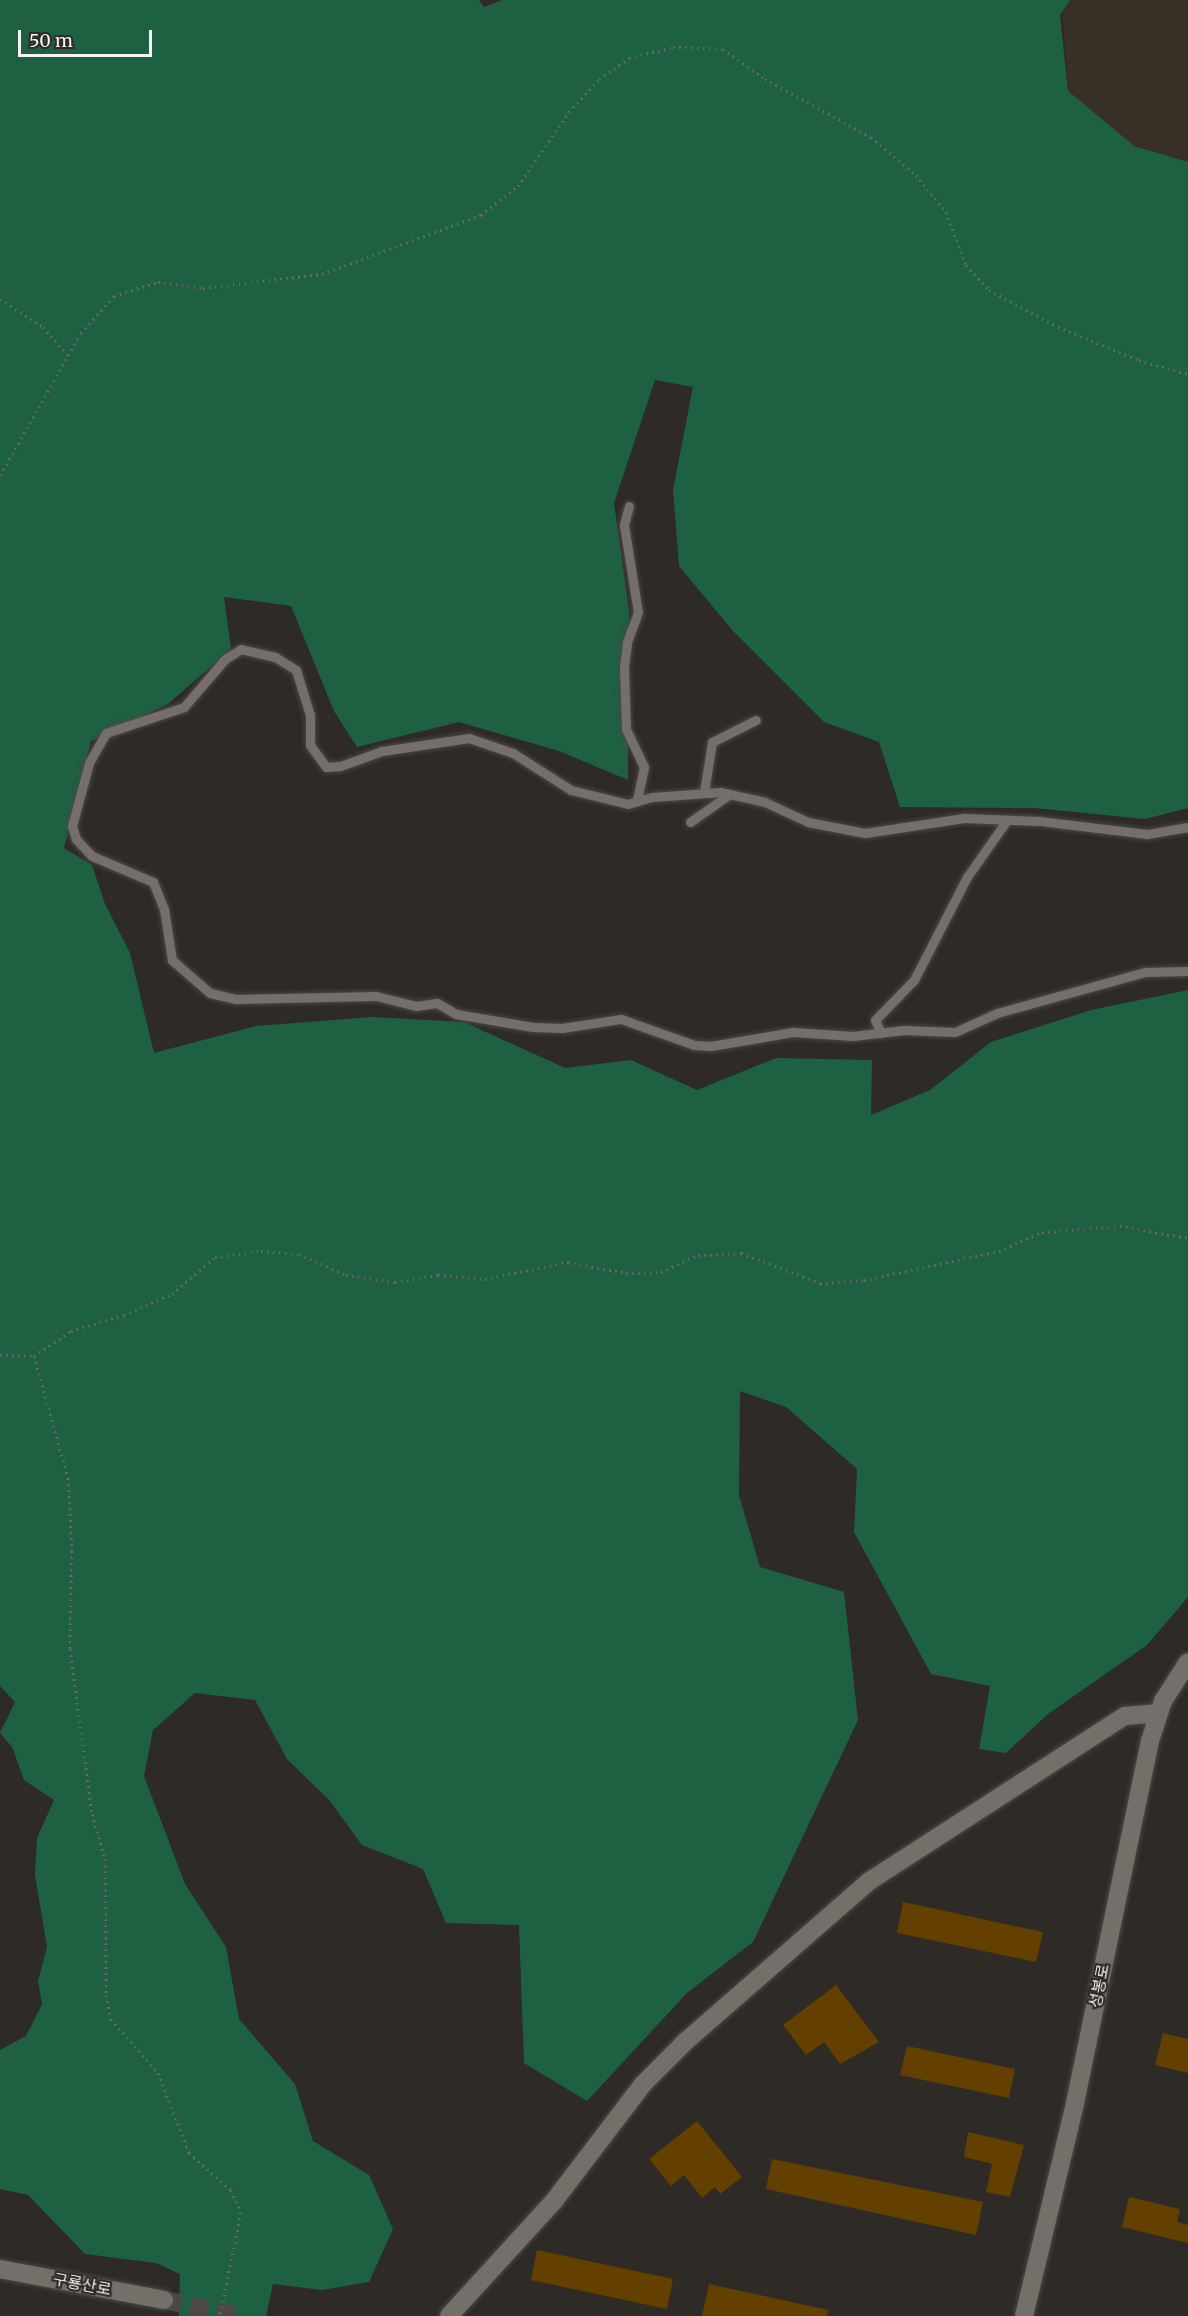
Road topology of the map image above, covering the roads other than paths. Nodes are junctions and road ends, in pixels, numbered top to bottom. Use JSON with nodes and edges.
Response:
{"nodes":[{"id":1,"x":629,"y":506,"type":"dead end"},
{"id":2,"x":756,"y":720,"type":"dead end"},
{"id":3,"x":704,"y":792,"type":"junction"},
{"id":4,"x":730,"y":794,"type":"junction"},
{"id":5,"x":638,"y":801,"type":"junction"},
{"id":6,"x":1007,"y":820,"type":"junction"},
{"id":7,"x":690,"y":822,"type":"dead end"},
{"id":8,"x":1188,"y":827,"type":"edge"},
{"id":9,"x":1188,"y":971,"type":"edge"},
{"id":10,"x":881,"y":1033,"type":"junction"},
{"id":11,"x":1188,"y":1662,"type":"edge"},
{"id":12,"x":1159,"y":1713,"type":"junction"},
{"id":13,"x":0,"y":2269,"type":"edge"},
{"id":14,"x":164,"y":2300,"type":"tunnel mouth"},
{"id":15,"x":449,"y":2316,"type":"edge"},
{"id":16,"x":1024,"y":2316,"type":"edge"}],
"edges":[{"from":1,"to":5,"type":"lane"},
{"from":2,"to":3,"type":"lane"},
{"from":3,"to":4,"type":"lane"},
{"from":3,"to":5,"type":"lane"},
{"from":4,"to":6,"type":"lane"},
{"from":4,"to":7,"type":"lane"},
{"from":5,"to":10,"type":"lane"},
{"from":6,"to":8,"type":"lane"},
{"from":6,"to":10,"type":"lane"},
{"from":9,"to":10,"type":"lane"},
{"from":11,"to":12,"type":"street","name":"성봉로"},
{"from":12,"to":15,"type":"street"},
{"from":12,"to":16,"type":"street","name":"성봉로"},
{"from":13,"to":14,"type":"street","name":"구룡산로"}]}
